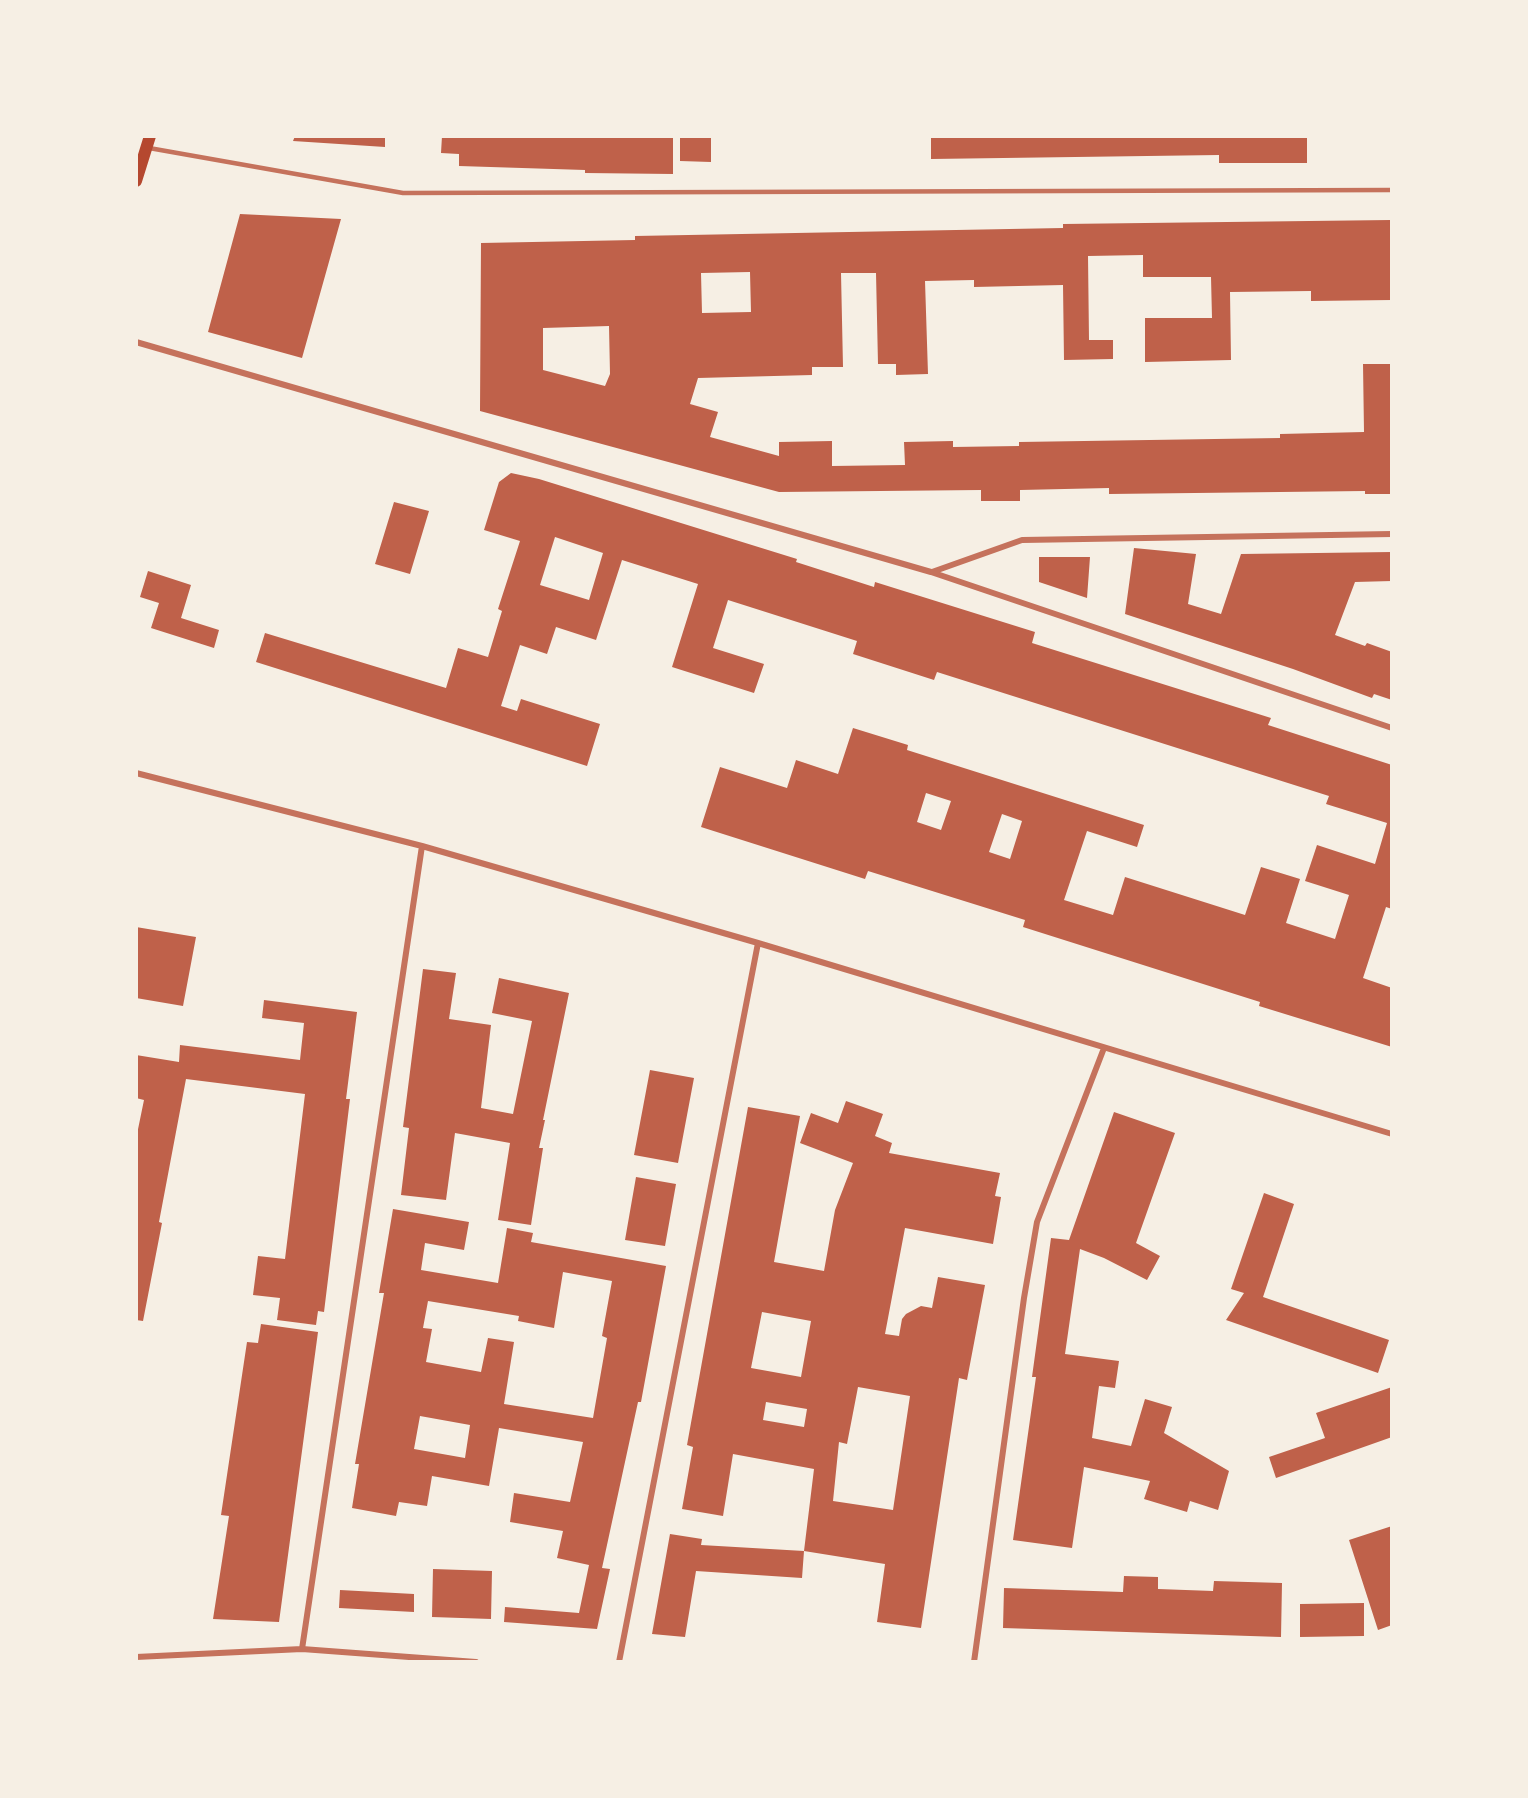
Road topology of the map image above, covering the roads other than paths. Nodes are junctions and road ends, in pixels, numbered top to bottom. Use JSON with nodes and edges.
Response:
{"nodes":[{"id":1,"x":148,"y":142,"type":"edge"},
{"id":2,"x":136,"y":181,"type":"edge"},
{"id":3,"x":1392,"y":190,"type":"edge"},
{"id":4,"x":136,"y":342,"type":"edge"},
{"id":5,"x":1392,"y":534,"type":"edge"},
{"id":6,"x":931,"y":572,"type":"junction"},
{"id":7,"x":1392,"y":728,"type":"edge"},
{"id":8,"x":136,"y":773,"type":"edge"},
{"id":9,"x":422,"y":846,"type":"junction"},
{"id":10,"x":758,"y":943,"type":"junction"},
{"id":11,"x":1104,"y":1048,"type":"junction"},
{"id":12,"x":1392,"y":1134,"type":"edge"},
{"id":13,"x":302,"y":1649,"type":"junction"},
{"id":14,"x":136,"y":1656,"type":"edge"},
{"id":15,"x":476,"y":1662,"type":"edge"},
{"id":16,"x":619,"y":1662,"type":"edge"},
{"id":17,"x":974,"y":1662,"type":"edge"}],
"edges":[{"from":1,"to":2,"type":"main road"},
{"from":1,"to":3,"type":"lane"},
{"from":4,"to":6,"type":"street"},
{"from":5,"to":6,"type":"street"},
{"from":6,"to":7,"type":"street"},
{"from":8,"to":9,"type":"street"},
{"from":9,"to":10,"type":"street"},
{"from":9,"to":13,"type":"street"},
{"from":10,"to":11,"type":"street"},
{"from":10,"to":16,"type":"street"},
{"from":11,"to":12,"type":"street"},
{"from":11,"to":17,"type":"street"},
{"from":13,"to":14,"type":"street"},
{"from":13,"to":15,"type":"street"}]}
